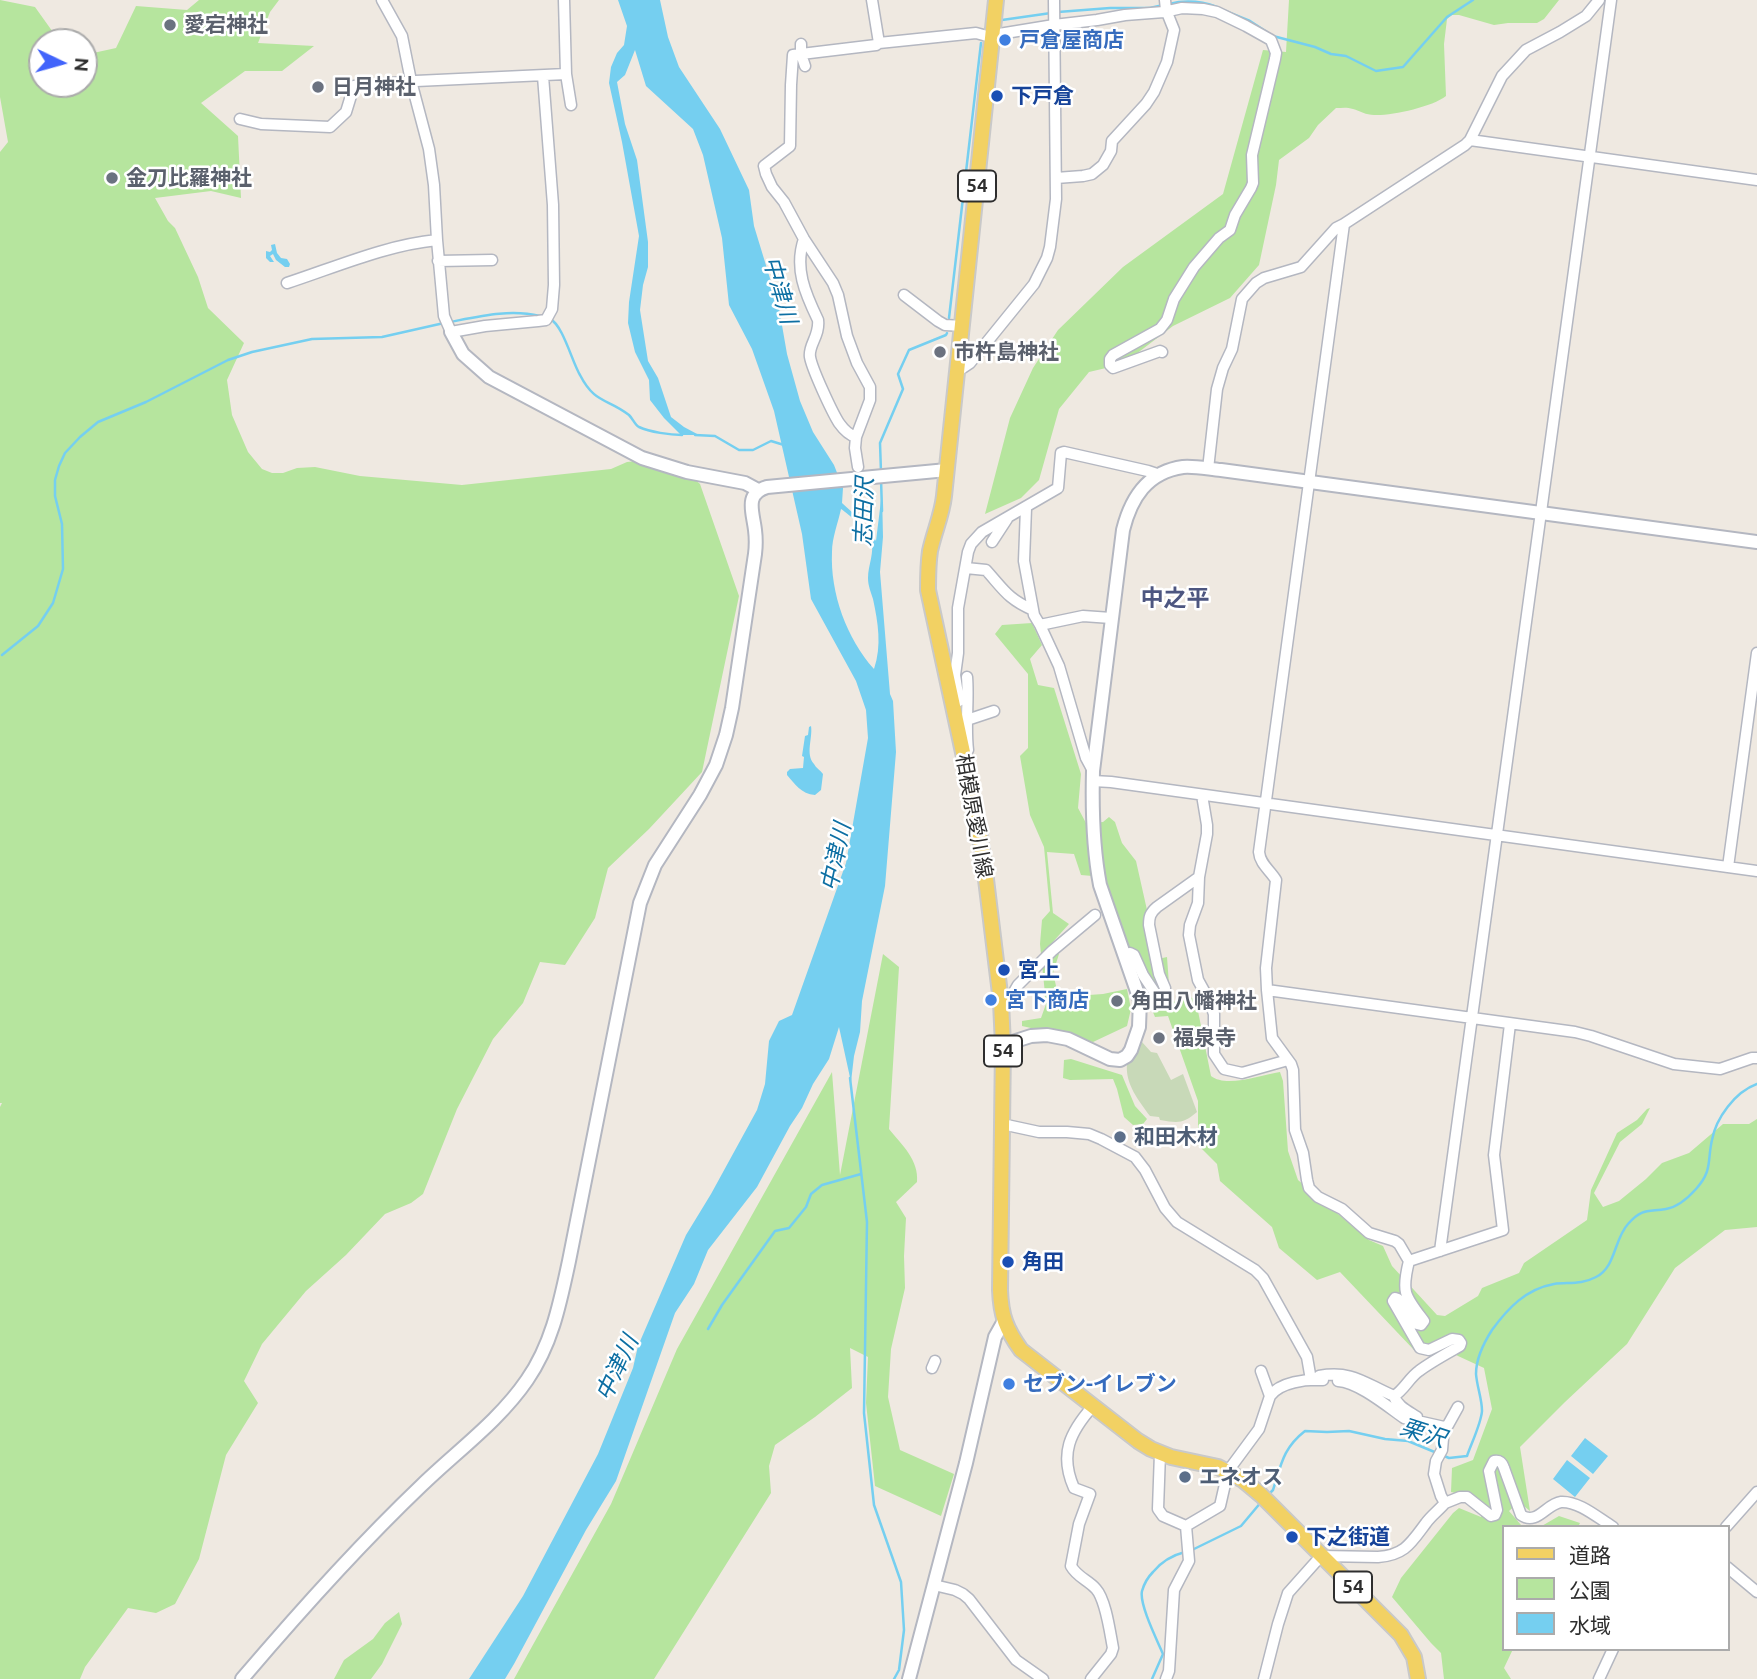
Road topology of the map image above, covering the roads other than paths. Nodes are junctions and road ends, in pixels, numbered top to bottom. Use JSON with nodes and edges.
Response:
{"nodes":[{"id":1,"x":382,"y":0,"type":"edge"},
{"id":2,"x":564,"y":0,"type":"edge"},
{"id":3,"x":872,"y":0,"type":"edge"},
{"id":4,"x":996,"y":0,"type":"edge"},
{"id":5,"x":1599,"y":0,"type":"edge"},
{"id":6,"x":1611,"y":0,"type":"edge"},
{"id":7,"x":1054,"y":3,"type":"edge"},
{"id":8,"x":1166,"y":7,"type":"edge"},
{"id":9,"x":1054,"y":22,"type":"junction"},
{"id":10,"x":992,"y":34,"type":"junction"},
{"id":11,"x":879,"y":43,"type":"junction"},
{"id":12,"x":801,"y":49,"type":"junction"},
{"id":13,"x":804,"y":66,"type":"dead end"},
{"id":14,"x":566,"y":74,"type":"junction"},
{"id":15,"x":543,"y":76,"type":"junction"},
{"id":16,"x":411,"y":81,"type":"junction"},
{"id":17,"x":571,"y":105,"type":"dead end"},
{"id":18,"x":240,"y":119,"type":"dead end"},
{"id":19,"x":1470,"y":140,"type":"junction"},
{"id":20,"x":1589,"y":157,"type":"junction"},
{"id":21,"x":1056,"y":178,"type":"junction"},
{"id":22,"x":1757,"y":180,"type":"edge"},
{"id":23,"x":1343,"y":224,"type":"junction"},
{"id":24,"x":804,"y":239,"type":"junction"},
{"id":25,"x":437,"y":240,"type":"junction"},
{"id":26,"x":487,"y":258,"type":"dead end"},
{"id":27,"x":438,"y":261,"type":"junction"},
{"id":28,"x":287,"y":283,"type":"dead end"},
{"id":29,"x":905,"y":295,"type":"dead end"},
{"id":30,"x":963,"y":327,"type":"junction"},
{"id":31,"x":451,"y":332,"type":"junction"},
{"id":32,"x":1162,"y":352,"type":"dead end"},
{"id":33,"x":958,"y":371,"type":"junction"},
{"id":34,"x":856,"y":437,"type":"junction"},
{"id":35,"x":858,"y":467,"type":"dead end"},
{"id":36,"x":1208,"y":469,"type":"junction"},
{"id":37,"x":940,"y":471,"type":"junction"},
{"id":38,"x":1160,"y":475,"type":"junction"},
{"id":39,"x":1308,"y":482,"type":"junction"},
{"id":40,"x":763,"y":488,"type":"junction"},
{"id":41,"x":1026,"y":508,"type":"junction"},
{"id":42,"x":1539,"y":513,"type":"junction"},
{"id":43,"x":1007,"y":519,"type":"junction"},
{"id":44,"x":992,"y":542,"type":"dead end"},
{"id":45,"x":1757,"y":542,"type":"edge"},
{"id":46,"x":966,"y":568,"type":"junction"},
{"id":47,"x":1033,"y":610,"type":"junction"},
{"id":48,"x":1111,"y":618,"type":"junction"},
{"id":49,"x":1040,"y":625,"type":"junction"},
{"id":50,"x":1757,"y":653,"type":"edge"},
{"id":51,"x":967,"y":677,"type":"dead end"},
{"id":52,"x":1754,"y":689,"type":"edge"},
{"id":53,"x":952,"y":705,"type":"junction"},
{"id":54,"x":994,"y":711,"type":"dead end"},
{"id":55,"x":967,"y":720,"type":"junction"},
{"id":56,"x":963,"y":755,"type":"junction"},
{"id":57,"x":1093,"y":776,"type":"junction"},
{"id":58,"x":1202,"y":795,"type":"junction"},
{"id":59,"x":1265,"y":804,"type":"junction"},
{"id":60,"x":1497,"y":835,"type":"junction"},
{"id":61,"x":1728,"y":867,"type":"junction"},
{"id":62,"x":1757,"y":871,"type":"edge"},
{"id":63,"x":1199,"y":877,"type":"junction"},
{"id":64,"x":1095,"y":915,"type":"dead end"},
{"id":65,"x":1125,"y":955,"type":"junction"},
{"id":66,"x":1267,"y":990,"type":"junction"},
{"id":67,"x":1001,"y":1002,"type":"junction"},
{"id":68,"x":1472,"y":1018,"type":"junction"},
{"id":69,"x":1510,"y":1024,"type":"junction"},
{"id":70,"x":1003,"y":1045,"type":"junction"},
{"id":71,"x":1757,"y":1058,"type":"edge"},
{"id":72,"x":1288,"y":1060,"type":"junction"},
{"id":73,"x":1002,"y":1124,"type":"junction"},
{"id":74,"x":1440,"y":1251,"type":"junction"},
{"id":75,"x":1409,"y":1261,"type":"junction"},
{"id":76,"x":1004,"y":1321,"type":"junction"},
{"id":77,"x":1261,"y":1371,"type":"dead end"},
{"id":78,"x":1314,"y":1380,"type":"junction"},
{"id":79,"x":1269,"y":1396,"type":"junction"},
{"id":80,"x":1394,"y":1396,"type":"junction"},
{"id":81,"x":1093,"y":1406,"type":"junction"},
{"id":82,"x":1458,"y":1407,"type":"dead end"},
{"id":83,"x":1417,"y":1422,"type":"junction"},
{"id":84,"x":1444,"y":1427,"type":"junction"},
{"id":85,"x":1160,"y":1453,"type":"junction"},
{"id":86,"x":1228,"y":1471,"type":"junction"},
{"id":87,"x":1757,"y":1492,"type":"edge"},
{"id":88,"x":1445,"y":1503,"type":"junction"},
{"id":89,"x":1609,"y":1525,"type":"edge"},
{"id":90,"x":1728,"y":1525,"type":"edge"},
{"id":91,"x":1186,"y":1526,"type":"junction"},
{"id":92,"x":1321,"y":1556,"type":"junction"},
{"id":93,"x":1729,"y":1569,"type":"edge"},
{"id":94,"x":934,"y":1585,"type":"junction"},
{"id":95,"x":1757,"y":1592,"type":"edge"},
{"id":96,"x":1612,"y":1651,"type":"edge"},
{"id":97,"x":242,"y":1679,"type":"edge"},
{"id":98,"x":909,"y":1679,"type":"edge"},
{"id":99,"x":1043,"y":1679,"type":"edge"},
{"id":100,"x":1091,"y":1679,"type":"edge"},
{"id":101,"x":1166,"y":1679,"type":"edge"},
{"id":102,"x":1265,"y":1679,"type":"edge"},
{"id":103,"x":1418,"y":1679,"type":"edge"},
{"id":104,"x":1599,"y":1679,"type":"edge"}],
"edges":[{"from":1,"to":16,"type":"street"},
{"from":2,"to":14,"type":"street"},
{"from":3,"to":11,"type":"street"},
{"from":4,"to":10,"type":"main road","name":"相模原愛川線","number":"54"},
{"from":5,"to":19,"type":"street"},
{"from":6,"to":20,"type":"street"},
{"from":7,"to":9,"type":"street"},
{"from":8,"to":9,"type":"street"},
{"from":8,"to":21,"type":"street"},
{"from":8,"to":32,"type":"street"},
{"from":9,"to":10,"type":"street"},
{"from":9,"to":21,"type":"street"},
{"from":10,"to":11,"type":"street"},
{"from":10,"to":30,"type":"main road","name":"相模原愛川線","number":"54"},
{"from":11,"to":12,"type":"street"},
{"from":12,"to":13,"type":"street"},
{"from":12,"to":24,"type":"street"},
{"from":14,"to":15,"type":"street"},
{"from":14,"to":17,"type":"street"},
{"from":15,"to":16,"type":"street"},
{"from":15,"to":31,"type":"street"},
{"from":16,"to":18,"type":"street"},
{"from":16,"to":25,"type":"street"},
{"from":19,"to":20,"type":"street"},
{"from":19,"to":23,"type":"street"},
{"from":20,"to":22,"type":"street"},
{"from":20,"to":42,"type":"street"},
{"from":21,"to":33,"type":"street"},
{"from":23,"to":36,"type":"street"},
{"from":23,"to":39,"type":"street"},
{"from":24,"to":34,"type":"street"},
{"from":24,"to":34,"type":"street"},
{"from":25,"to":27,"type":"street"},
{"from":25,"to":28,"type":"street"},
{"from":26,"to":27,"type":"street"},
{"from":27,"to":31,"type":"street"},
{"from":29,"to":30,"type":"street"},
{"from":30,"to":33,"type":"main road","name":"相模原愛川線","number":"54"},
{"from":31,"to":40,"type":"street"},
{"from":33,"to":37,"type":"main road","name":"相模原愛川線","number":"54"},
{"from":34,"to":35,"type":"street"},
{"from":36,"to":38,"type":"street"},
{"from":36,"to":39,"type":"street"},
{"from":37,"to":40,"type":"street"},
{"from":37,"to":53,"type":"main road","name":"相模原愛川線","number":"54"},
{"from":38,"to":41,"type":"street"},
{"from":38,"to":48,"type":"street"},
{"from":39,"to":42,"type":"street"},
{"from":39,"to":59,"type":"street"},
{"from":40,"to":97,"type":"street"},
{"from":41,"to":43,"type":"street"},
{"from":41,"to":47,"type":"street"},
{"from":42,"to":45,"type":"street"},
{"from":42,"to":60,"type":"street"},
{"from":43,"to":44,"type":"street"},
{"from":43,"to":46,"type":"street"},
{"from":46,"to":47,"type":"street"},
{"from":46,"to":53,"type":"street"},
{"from":47,"to":49,"type":"street"},
{"from":48,"to":49,"type":"street"},
{"from":48,"to":57,"type":"street"},
{"from":49,"to":57,"type":"street"},
{"from":50,"to":52,"type":"street"},
{"from":51,"to":55,"type":"street"},
{"from":52,"to":61,"type":"street"},
{"from":53,"to":56,"type":"main road","name":"相模原愛川線","number":"54"},
{"from":54,"to":55,"type":"street"},
{"from":55,"to":56,"type":"street"},
{"from":56,"to":67,"type":"main road","name":"相模原愛川線","number":"54"},
{"from":57,"to":58,"type":"street"},
{"from":57,"to":65,"type":"street"},
{"from":58,"to":59,"type":"street"},
{"from":58,"to":63,"type":"street"},
{"from":59,"to":60,"type":"street"},
{"from":59,"to":66,"type":"street"},
{"from":60,"to":61,"type":"street"},
{"from":60,"to":68,"type":"street"},
{"from":61,"to":62,"type":"street"},
{"from":63,"to":65,"type":"street"},
{"from":63,"to":72,"type":"street"},
{"from":64,"to":67,"type":"street"},
{"from":65,"to":70,"type":"street"},
{"from":66,"to":68,"type":"street"},
{"from":66,"to":72,"type":"street"},
{"from":67,"to":70,"type":"main road","name":"相模原愛川線","number":"54"},
{"from":68,"to":69,"type":"street"},
{"from":68,"to":74,"type":"street"},
{"from":69,"to":71,"type":"street"},
{"from":69,"to":74,"type":"street"},
{"from":70,"to":73,"type":"main road","name":"相模原愛川線","number":"54"},
{"from":72,"to":75,"type":"street"},
{"from":73,"to":76,"type":"main road","name":"相模原愛川線","number":"54"},
{"from":73,"to":78,"type":"street"},
{"from":74,"to":75,"type":"street"},
{"from":75,"to":80,"type":"street"},
{"from":76,"to":81,"type":"main road","name":"相模原愛川線","number":"54"},
{"from":76,"to":94,"type":"street"},
{"from":77,"to":79,"type":"street"},
{"from":78,"to":79,"type":"street"},
{"from":78,"to":80,"type":"street"},
{"from":78,"to":83,"type":"street"},
{"from":79,"to":86,"type":"street"},
{"from":80,"to":83,"type":"street"},
{"from":81,"to":85,"type":"main road","name":"相模原愛川線","number":"54"},
{"from":81,"to":100,"type":"street"},
{"from":82,"to":84,"type":"street"},
{"from":83,"to":84,"type":"street"},
{"from":84,"to":88,"type":"street"},
{"from":85,"to":86,"type":"main road","name":"相模原愛川線","number":"54"},
{"from":85,"to":91,"type":"street"},
{"from":86,"to":91,"type":"street"},
{"from":86,"to":92,"type":"main road","name":"相模原愛川線","number":"54"},
{"from":87,"to":90,"type":"street"},
{"from":88,"to":89,"type":"street"},
{"from":88,"to":92,"type":"street"},
{"from":91,"to":101,"type":"street"},
{"from":92,"to":102,"type":"street"},
{"from":92,"to":103,"type":"main road","name":"相模原愛川線","number":"54"},
{"from":93,"to":95,"type":"street"},
{"from":94,"to":98,"type":"street"},
{"from":94,"to":99,"type":"street"},
{"from":96,"to":104,"type":"street"}]}
